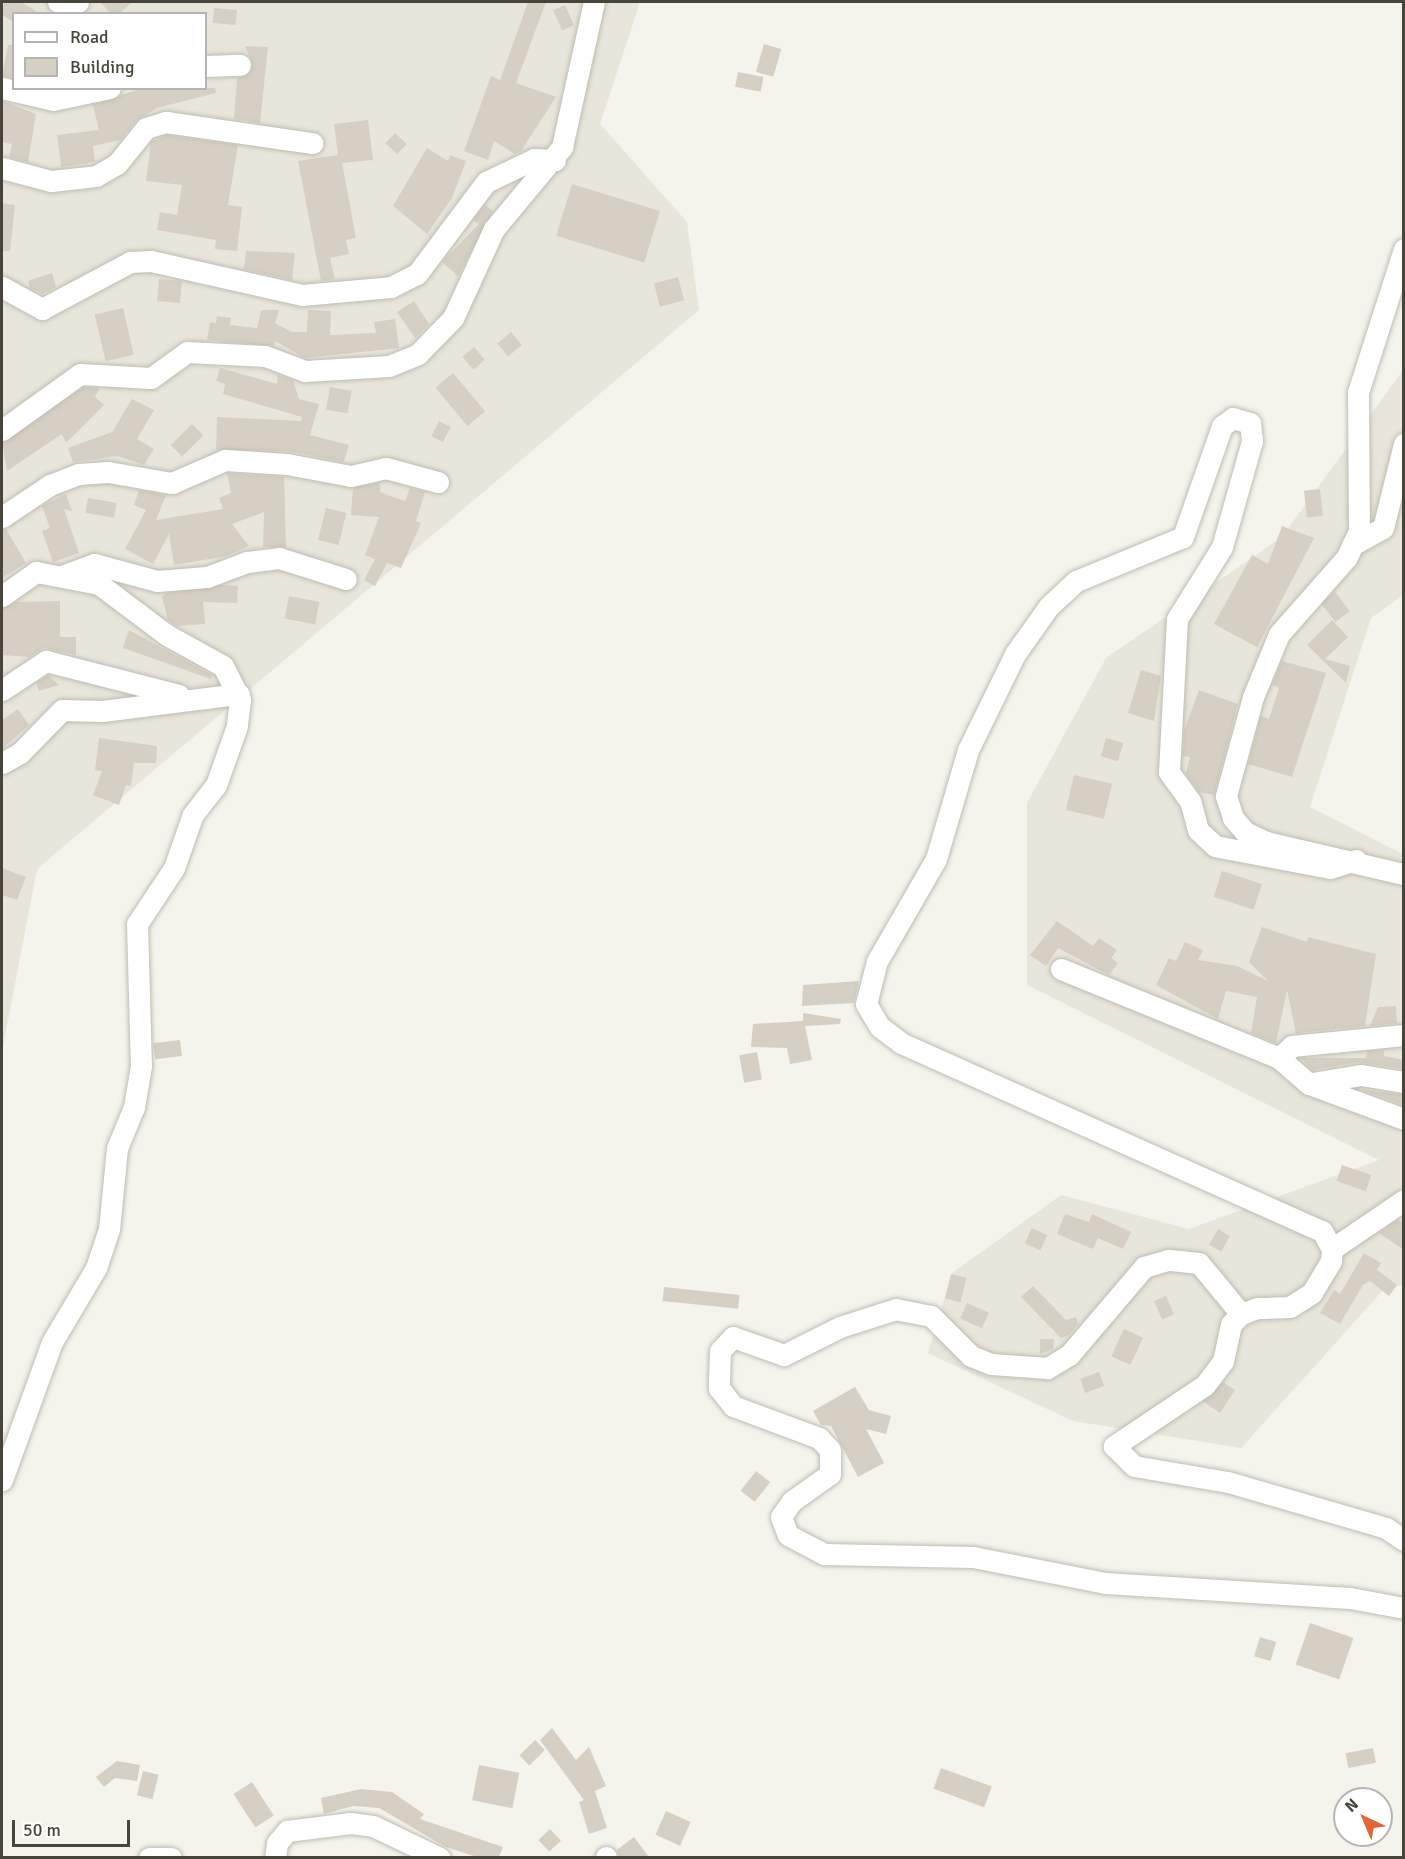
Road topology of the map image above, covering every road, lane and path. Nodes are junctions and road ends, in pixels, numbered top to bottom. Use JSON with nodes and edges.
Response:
{"nodes":[{"id":1,"x":58,"y":2,"type":"edge"},
{"id":2,"x":78,"y":2,"type":"edge"},
{"id":3,"x":594,"y":2,"type":"edge"},
{"id":4,"x":240,"y":65,"type":"dead end"},
{"id":5,"x":207,"y":66,"type":"edge"},
{"id":6,"x":2,"y":88,"type":"edge"},
{"id":7,"x":100,"y":90,"type":"edge"},
{"id":8,"x":312,"y":143,"type":"dead end"},
{"id":9,"x":555,"y":160,"type":"junction"},
{"id":10,"x":2,"y":168,"type":"edge"},
{"id":11,"x":1404,"y":249,"type":"edge"},
{"id":12,"x":2,"y":287,"type":"edge"},
{"id":13,"x":2,"y":430,"type":"edge"},
{"id":14,"x":1404,"y":444,"type":"edge"},
{"id":15,"x":438,"y":482,"type":"dead end"},
{"id":16,"x":2,"y":517,"type":"edge"},
{"id":17,"x":1353,"y":545,"type":"junction"},
{"id":18,"x":64,"y":575,"type":"junction"},
{"id":19,"x":346,"y":579,"type":"dead end"},
{"id":20,"x":2,"y":596,"type":"edge"},
{"id":21,"x":2,"y":690,"type":"edge"},
{"id":22,"x":239,"y":694,"type":"junction"},
{"id":23,"x":190,"y":697,"type":"junction"},
{"id":24,"x":2,"y":763,"type":"edge"},
{"id":25,"x":1356,"y":860,"type":"junction"},
{"id":26,"x":1404,"y":874,"type":"edge"},
{"id":27,"x":1061,"y":969,"type":"dead end"},
{"id":28,"x":1404,"y":1035,"type":"edge"},
{"id":29,"x":1279,"y":1058,"type":"junction"},
{"id":30,"x":1404,"y":1082,"type":"edge"},
{"id":31,"x":1309,"y":1084,"type":"junction"},
{"id":32,"x":1404,"y":1119,"type":"edge"},
{"id":33,"x":1404,"y":1200,"type":"edge"},
{"id":34,"x":1332,"y":1249,"type":"junction"},
{"id":35,"x":1241,"y":1314,"type":"junction"},
{"id":36,"x":2,"y":1480,"type":"edge"},
{"id":37,"x":1404,"y":1540,"type":"edge"},
{"id":38,"x":1404,"y":1608,"type":"edge"},
{"id":39,"x":149,"y":1857,"type":"edge"},
{"id":40,"x":171,"y":1857,"type":"edge"},
{"id":41,"x":275,"y":1857,"type":"edge"},
{"id":42,"x":440,"y":1857,"type":"edge"}],
"edges":[{"from":1,"to":2,"type":"street"},
{"from":3,"to":9,"type":"street"},
{"from":4,"to":5,"type":"street"},
{"from":6,"to":7,"type":"street"},
{"from":8,"to":10,"type":"street"},
{"from":9,"to":12,"type":"street"},
{"from":9,"to":13,"type":"street"},
{"from":11,"to":17,"type":"street"},
{"from":14,"to":17,"type":"street"},
{"from":15,"to":16,"type":"street"},
{"from":17,"to":25,"type":"street"},
{"from":18,"to":19,"type":"street"},
{"from":18,"to":20,"type":"street"},
{"from":18,"to":22,"type":"street"},
{"from":21,"to":23,"type":"street"},
{"from":22,"to":23,"type":"street"},
{"from":22,"to":36,"type":"street"},
{"from":23,"to":24,"type":"street"},
{"from":25,"to":26,"type":"street"},
{"from":25,"to":34,"type":"street"},
{"from":27,"to":29,"type":"street"},
{"from":28,"to":29,"type":"street"},
{"from":29,"to":31,"type":"street"},
{"from":30,"to":31,"type":"street"},
{"from":31,"to":32,"type":"street"},
{"from":33,"to":34,"type":"street"},
{"from":34,"to":35,"type":"street"},
{"from":35,"to":37,"type":"street"},
{"from":35,"to":38,"type":"street"},
{"from":39,"to":40,"type":"street"},
{"from":41,"to":42,"type":"street"}]}
